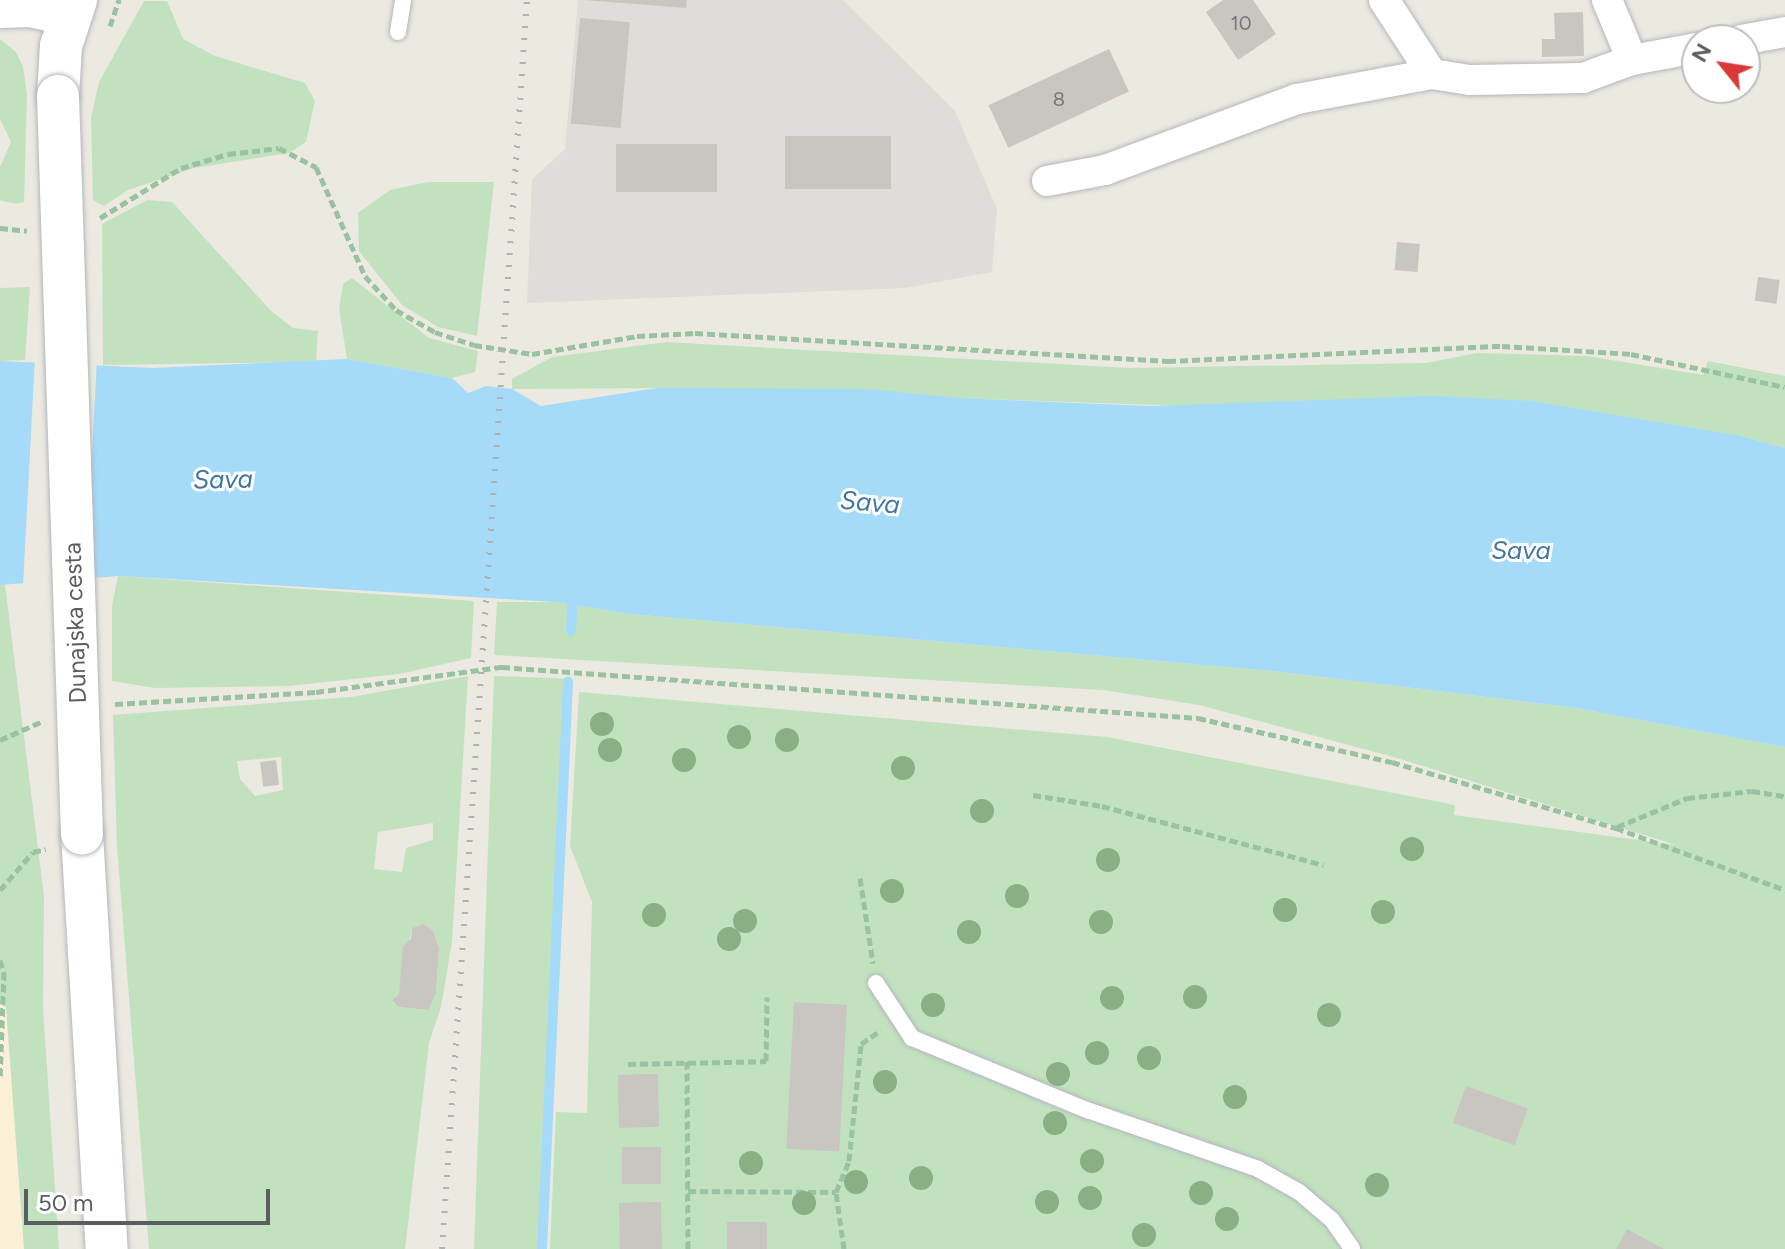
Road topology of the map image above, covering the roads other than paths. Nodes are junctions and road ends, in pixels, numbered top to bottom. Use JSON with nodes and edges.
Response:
{"nodes":[{"id":1,"x":403,"y":0,"type":"edge"},
{"id":2,"x":1384,"y":0,"type":"edge"},
{"id":3,"x":1607,"y":0,"type":"edge"},
{"id":4,"x":0,"y":7,"type":"edge"},
{"id":5,"x":72,"y":8,"type":"edge"},
{"id":6,"x":398,"y":32,"type":"dead end"},
{"id":7,"x":1785,"y":32,"type":"edge"},
{"id":8,"x":1761,"y":36,"type":"edge"},
{"id":9,"x":1681,"y":51,"type":"edge"},
{"id":10,"x":1632,"y":60,"type":"junction"},
{"id":11,"x":1432,"y":74,"type":"junction"},
{"id":12,"x":1047,"y":181,"type":"dead end"},
{"id":13,"x":876,"y":983,"type":"road end"},
{"id":14,"x":107,"y":1249,"type":"edge"},
{"id":15,"x":1352,"y":1249,"type":"edge"}],
"edges":[{"from":1,"to":6,"type":"lane"},
{"from":2,"to":11,"type":"street"},
{"from":3,"to":10,"type":"street"},
{"from":4,"to":5,"type":"main road"},
{"from":5,"to":14,"type":"main road","name":"Dunajska cesta","bridge":true},
{"from":7,"to":8,"type":"street"},
{"from":9,"to":10,"type":"street"},
{"from":10,"to":11,"type":"street"},
{"from":11,"to":12,"type":"street"},
{"from":13,"to":15,"type":"lane"}]}
